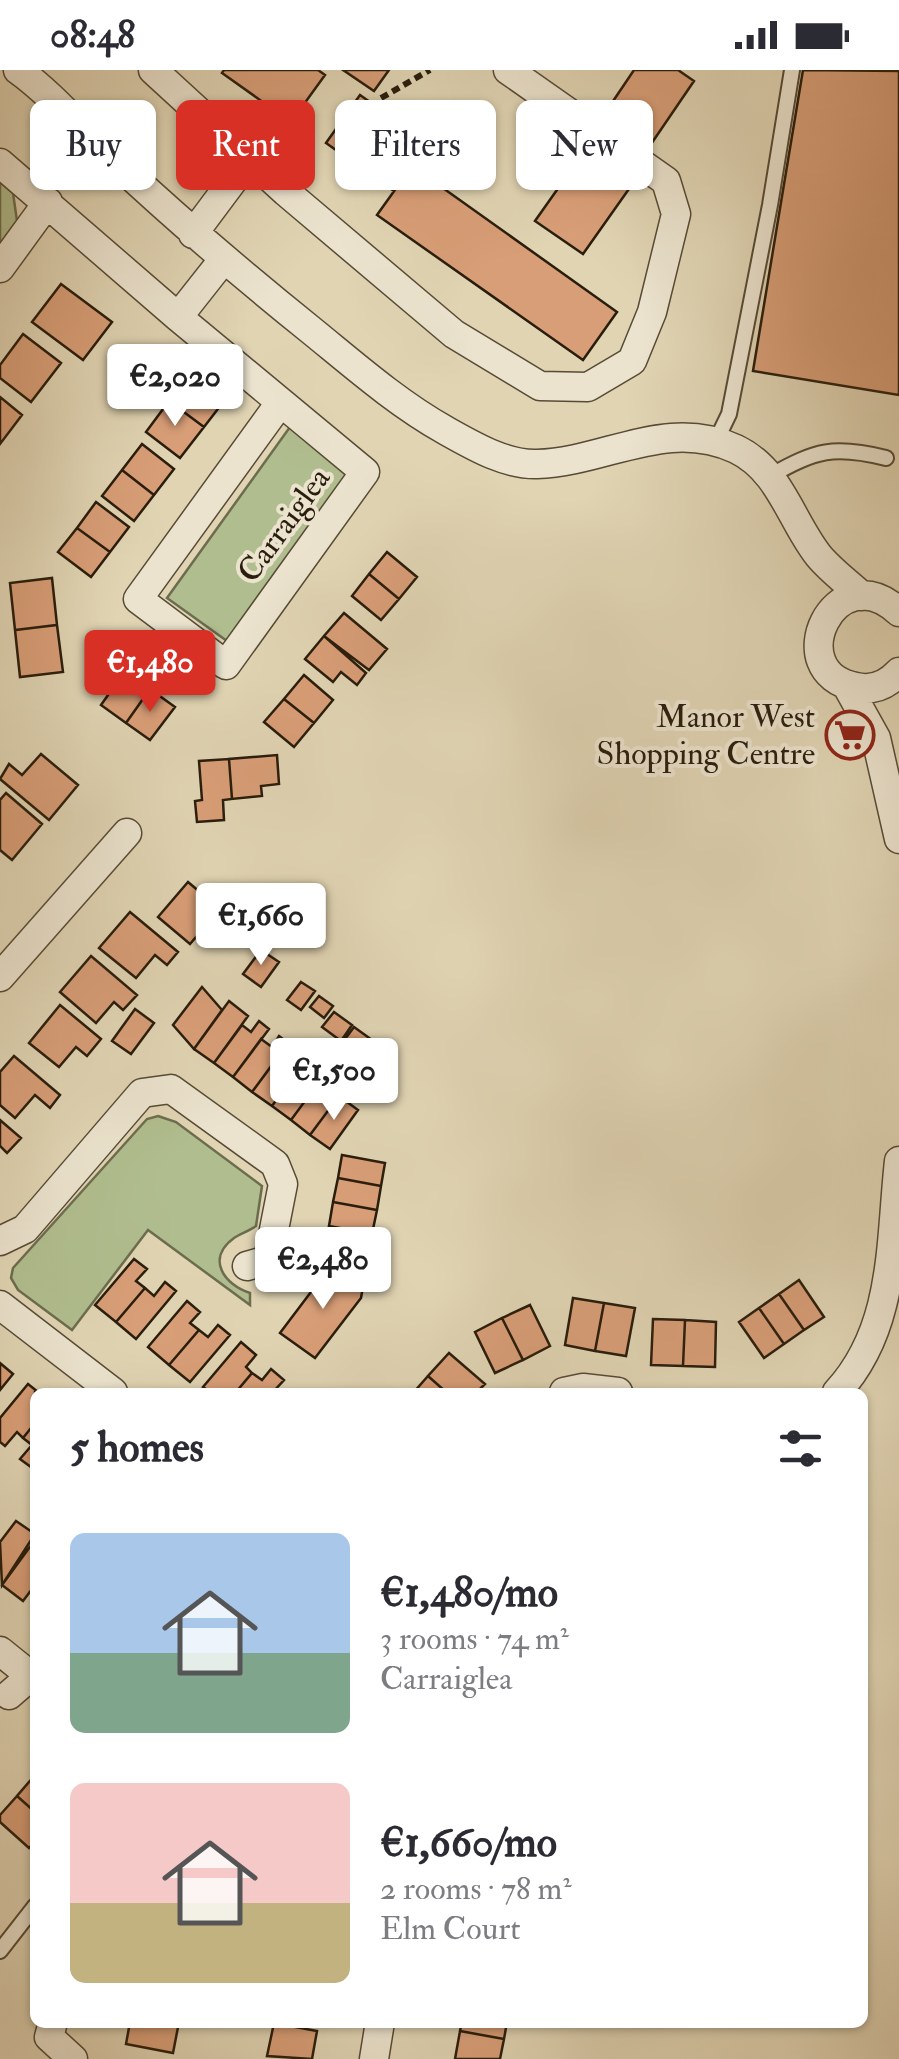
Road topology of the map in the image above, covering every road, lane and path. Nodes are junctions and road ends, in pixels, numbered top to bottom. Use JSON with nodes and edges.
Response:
{"nodes":[{"id":1,"x":153,"y":70,"type":"edge"},
{"id":2,"x":430,"y":70,"type":"edge"},
{"id":3,"x":508,"y":70,"type":"edge"},
{"id":4,"x":792,"y":70,"type":"edge"},
{"id":5,"x":27,"y":74,"type":"edge"},
{"id":6,"x":382,"y":98,"type":"dead end"},
{"id":7,"x":185,"y":100,"type":"edge"},
{"id":8,"x":0,"y":163,"type":"edge"},
{"id":9,"x":226,"y":190,"type":"edge"},
{"id":10,"x":285,"y":190,"type":"edge"},
{"id":11,"x":48,"y":202,"type":"junction"},
{"id":12,"x":194,"y":234,"type":"junction"},
{"id":13,"x":223,"y":260,"type":"junction"},
{"id":14,"x":0,"y":268,"type":"edge"},
{"id":15,"x":178,"y":318,"type":"junction"},
{"id":16,"x":280,"y":403,"type":"junction"},
{"id":17,"x":715,"y":443,"type":"junction"},
{"id":18,"x":886,"y":458,"type":"dead end"},
{"id":19,"x":770,"y":476,"type":"junction"},
{"id":20,"x":818,"y":555,"type":"junction"},
{"id":21,"x":862,"y":596,"type":"junction"},
{"id":22,"x":829,"y":612,"type":"junction"},
{"id":23,"x":899,"y":612,"type":"edge"},
{"id":24,"x":897,"y":675,"type":"edge"},
{"id":25,"x":847,"y":686,"type":"junction"},
{"id":26,"x":876,"y":738,"type":"junction"},
{"id":27,"x":127,"y":833,"type":"dead end"},
{"id":28,"x":899,"y":839,"type":"edge"},
{"id":29,"x":0,"y":977,"type":"edge"},
{"id":30,"x":899,"y":1161,"type":"edge"},
{"id":31,"x":897,"y":1205,"type":"edge"},
{"id":32,"x":0,"y":1241,"type":"edge"},
{"id":33,"x":247,"y":1266,"type":"dead end"},
{"id":34,"x":0,"y":1304,"type":"edge"},
{"id":35,"x":108,"y":1388,"type":"edge"},
{"id":36,"x":840,"y":1388,"type":"edge"},
{"id":37,"x":0,"y":1651,"type":"edge"},
{"id":38,"x":30,"y":1675,"type":"edge"},
{"id":39,"x":30,"y":1677,"type":"edge"},
{"id":40,"x":9,"y":1695,"type":"dead end"},
{"id":41,"x":30,"y":1917,"type":"edge"},
{"id":42,"x":0,"y":1952,"type":"edge"},
{"id":43,"x":51,"y":2028,"type":"edge"},
{"id":44,"x":379,"y":2028,"type":"edge"},
{"id":45,"x":73,"y":2059,"type":"edge"},
{"id":46,"x":374,"y":2059,"type":"edge"}],
"edges":[{"from":1,"to":7,"type":"street"},
{"from":2,"to":6,"type":"path"},
{"from":3,"to":10,"type":"street"},
{"from":4,"to":17,"type":"lane"},
{"from":5,"to":12,"type":"street"},
{"from":8,"to":11,"type":"street","name":"Carraiglea"},
{"from":9,"to":12,"type":"street"},
{"from":11,"to":14,"type":"street"},
{"from":11,"to":15,"type":"street","name":"Carraiglea"},
{"from":12,"to":13,"type":"street"},
{"from":13,"to":15,"type":"street"},
{"from":13,"to":17,"type":"street"},
{"from":15,"to":16,"type":"street","name":"Carraiglea"},
{"from":16,"to":16,"type":"street","name":"Carraiglea"},
{"from":17,"to":19,"type":"street"},
{"from":18,"to":19,"type":"lane"},
{"from":19,"to":20,"type":"street"},
{"from":20,"to":21,"type":"street"},
{"from":20,"to":22,"type":"street"},
{"from":21,"to":22,"type":"street"},
{"from":21,"to":23,"type":"street"},
{"from":22,"to":25,"type":"street"},
{"from":24,"to":25,"type":"street"},
{"from":24,"to":26,"type":"street"},
{"from":25,"to":26,"type":"street"},
{"from":26,"to":28,"type":"street"},
{"from":27,"to":29,"type":"street"},
{"from":30,"to":31,"type":"street"},
{"from":31,"to":36,"type":"street"},
{"from":32,"to":33,"type":"street"},
{"from":34,"to":35,"type":"street"},
{"from":37,"to":38,"type":"street"},
{"from":39,"to":40,"type":"street"},
{"from":41,"to":42,"type":"lane"},
{"from":43,"to":45,"type":"street"},
{"from":44,"to":46,"type":"street"}]}
